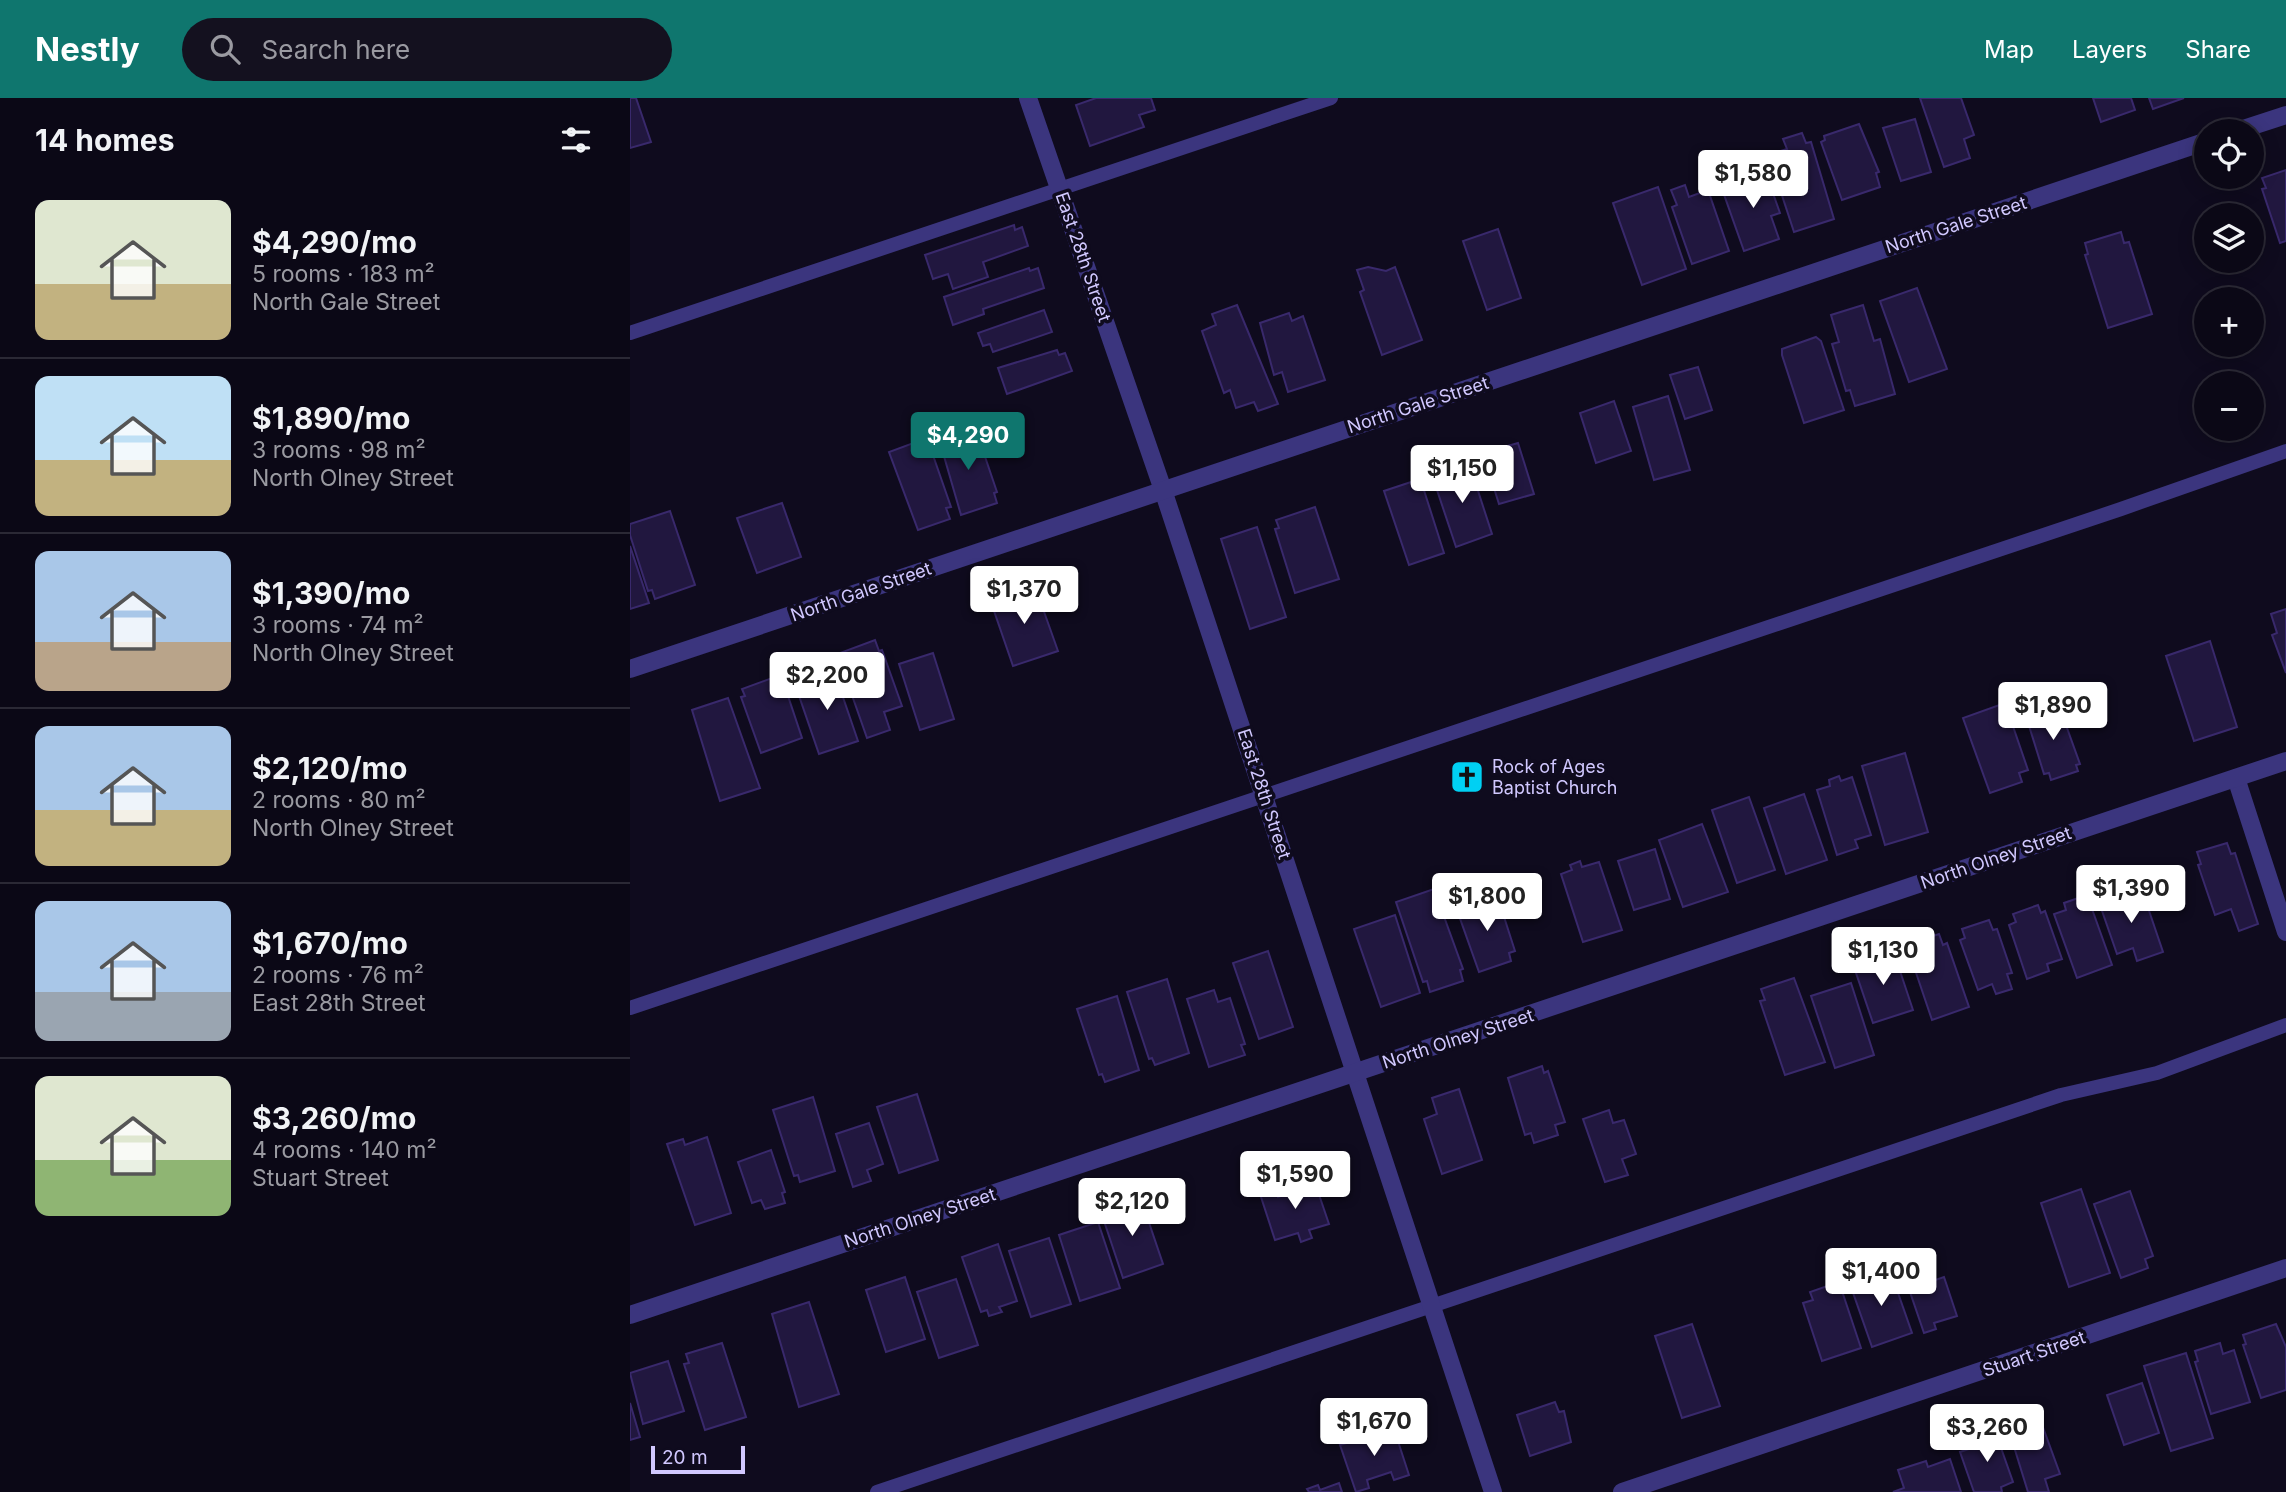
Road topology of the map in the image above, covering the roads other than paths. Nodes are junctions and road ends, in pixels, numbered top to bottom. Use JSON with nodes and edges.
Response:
{"nodes":[{"id":1,"x":1028,"y":98,"type":"edge"},
{"id":2,"x":1331,"y":98,"type":"edge"},
{"id":3,"x":2286,"y":115,"type":"edge"},
{"id":4,"x":2264,"y":122,"type":"edge"},
{"id":5,"x":2194,"y":145,"type":"edge"},
{"id":6,"x":1060,"y":189,"type":"junction"},
{"id":7,"x":630,"y":334,"type":"edge"},
{"id":8,"x":2286,"y":451,"type":"edge"},
{"id":9,"x":1163,"y":490,"type":"junction"},
{"id":10,"x":630,"y":670,"type":"edge"},
{"id":11,"x":2286,"y":761,"type":"edge"},
{"id":12,"x":2236,"y":778,"type":"junction"},
{"id":13,"x":1264,"y":796,"type":"junction"},
{"id":14,"x":2286,"y":932,"type":"edge"},
{"id":15,"x":630,"y":1008,"type":"edge"},
{"id":16,"x":2286,"y":1025,"type":"edge"},
{"id":17,"x":1357,"y":1072,"type":"junction"},
{"id":18,"x":2286,"y":1268,"type":"edge"},
{"id":19,"x":1432,"y":1304,"type":"junction"},
{"id":20,"x":630,"y":1315,"type":"edge"},
{"id":21,"x":877,"y":1492,"type":"edge"},
{"id":22,"x":1493,"y":1492,"type":"edge"},
{"id":23,"x":1622,"y":1492,"type":"edge"}],
"edges":[{"from":1,"to":6,"type":"street","name":"East 28th Street"},
{"from":2,"to":6,"type":"lane"},
{"from":3,"to":4,"type":"street"},
{"from":5,"to":9,"type":"street","name":"North Gale Street"},
{"from":6,"to":7,"type":"lane"},
{"from":6,"to":9,"type":"street","name":"East 28th Street"},
{"from":8,"to":13,"type":"lane"},
{"from":9,"to":10,"type":"street","name":"North Gale Street"},
{"from":9,"to":13,"type":"street","name":"East 28th Street"},
{"from":11,"to":12,"type":"street","name":"North Olney Street"},
{"from":12,"to":14,"type":"street"},
{"from":12,"to":17,"type":"street","name":"North Olney Street"},
{"from":13,"to":15,"type":"lane"},
{"from":13,"to":17,"type":"street","name":"East 28th Street"},
{"from":16,"to":19,"type":"lane"},
{"from":17,"to":19,"type":"street","name":"East 28th Street"},
{"from":17,"to":20,"type":"street","name":"North Olney Street"},
{"from":18,"to":23,"type":"street","name":"Stuart Street"},
{"from":19,"to":21,"type":"lane"},
{"from":19,"to":22,"type":"street","name":"East 28th Street"}]}
